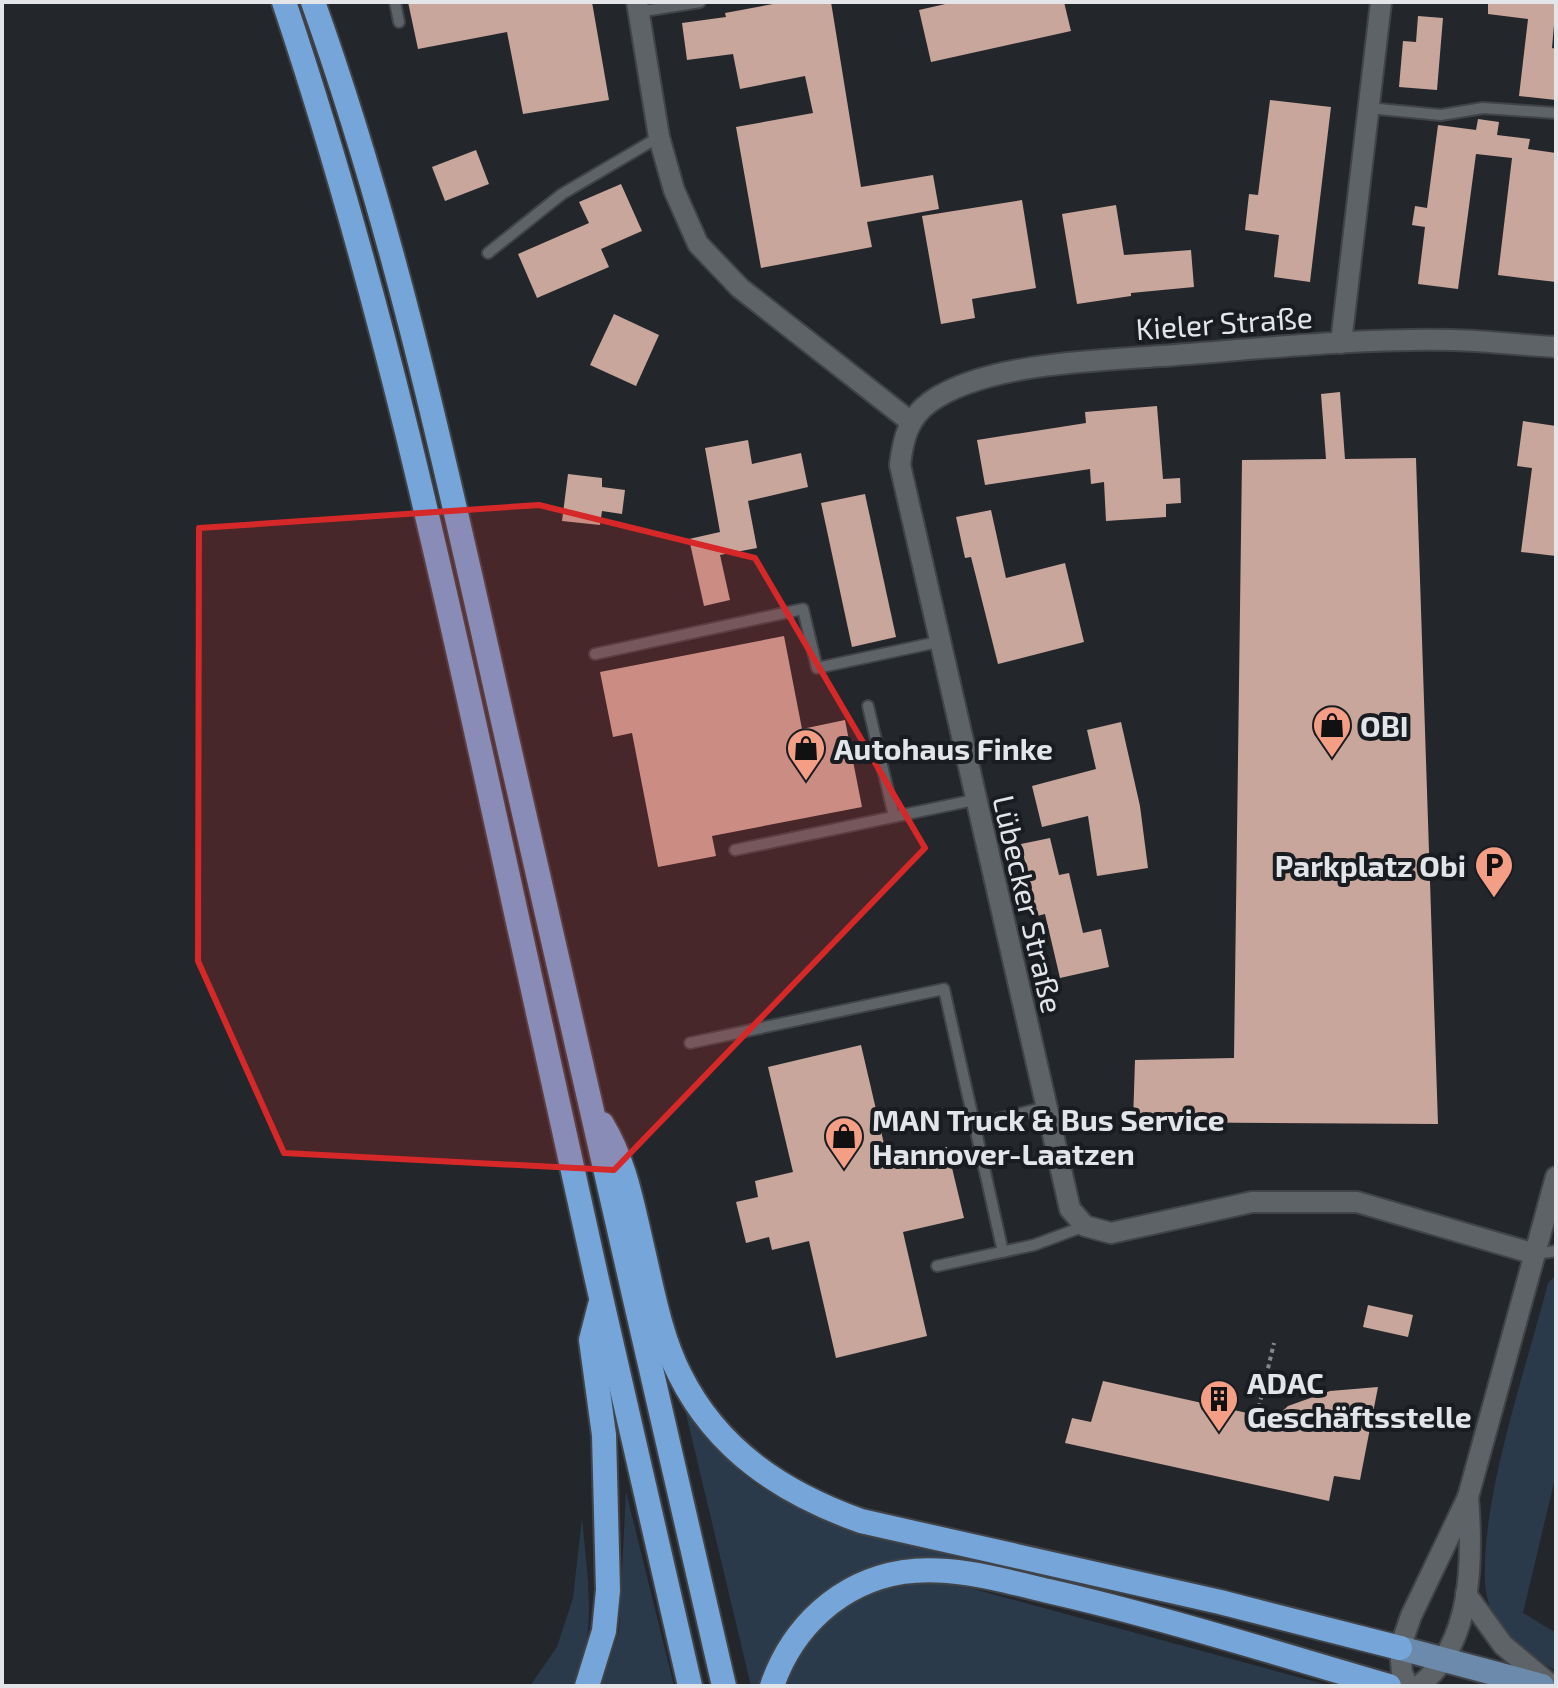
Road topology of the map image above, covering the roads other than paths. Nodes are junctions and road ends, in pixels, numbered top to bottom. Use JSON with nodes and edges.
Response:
{"nodes":[{"id":1,"x":284,"y":2,"type":"edge"},
{"id":2,"x":313,"y":2,"type":"edge"},
{"id":3,"x":395,"y":2,"type":"edge"},
{"id":4,"x":700,"y":2,"type":"edge"},
{"id":5,"x":1381,"y":2,"type":"edge"},
{"id":6,"x":638,"y":7,"type":"edge"},
{"id":7,"x":399,"y":22,"type":"dead end"},
{"id":8,"x":1368,"y":108,"type":"junction"},
{"id":9,"x":1556,"y":113,"type":"edge"},
{"id":10,"x":659,"y":137,"type":"junction"},
{"id":11,"x":488,"y":253,"type":"dead end"},
{"id":12,"x":1341,"y":343,"type":"junction"},
{"id":13,"x":1556,"y":347,"type":"edge"},
{"id":14,"x":911,"y":422,"type":"junction"},
{"id":15,"x":938,"y":642,"type":"junction"},
{"id":16,"x":595,"y":654,"type":"dead end"},
{"id":17,"x":868,"y":706,"type":"dead end"},
{"id":18,"x":974,"y":800,"type":"junction"},
{"id":19,"x":894,"y":816,"type":"junction"},
{"id":20,"x":735,"y":850,"type":"dead end"},
{"id":21,"x":690,"y":1043,"type":"dead end"},
{"id":22,"x":591,"y":1106,"type":"junction"},
{"id":23,"x":1046,"y":1107,"type":"junction"},
{"id":24,"x":974,"y":1125,"type":"junction"},
{"id":25,"x":1556,"y":1177,"type":"edge"},
{"id":26,"x":1085,"y":1226,"type":"junction"},
{"id":27,"x":1556,"y":1251,"type":"edge"},
{"id":28,"x":1003,"y":1252,"type":"junction"},
{"id":29,"x":1535,"y":1254,"type":"junction"},
{"id":30,"x":937,"y":1266,"type":"dead end"},
{"id":31,"x":601,"y":1302,"type":"junction"},
{"id":32,"x":1468,"y":1497,"type":"junction"},
{"id":33,"x":1466,"y":1594,"type":"junction"},
{"id":34,"x":1400,"y":1648,"type":"junction"},
{"id":35,"x":1445,"y":1659,"type":"junction"},
{"id":36,"x":587,"y":1686,"type":"edge"},
{"id":37,"x":690,"y":1686,"type":"edge"},
{"id":38,"x":724,"y":1686,"type":"edge"},
{"id":39,"x":772,"y":1686,"type":"edge"},
{"id":40,"x":1389,"y":1686,"type":"edge"},
{"id":41,"x":1408,"y":1686,"type":"edge"},
{"id":42,"x":1419,"y":1686,"type":"edge"},
{"id":43,"x":1542,"y":1686,"type":"edge"},
{"id":44,"x":1552,"y":1686,"type":"edge"}],
"edges":[{"from":1,"to":31,"type":"highway"},
{"from":2,"to":22,"type":"highway"},
{"from":3,"to":7,"type":"lane"},
{"from":4,"to":6,"type":"lane"},
{"from":5,"to":8,"type":"street"},
{"from":6,"to":10,"type":"street"},
{"from":8,"to":9,"type":"lane"},
{"from":8,"to":12,"type":"street"},
{"from":10,"to":11,"type":"lane"},
{"from":10,"to":14,"type":"street"},
{"from":12,"to":13,"type":"street","name":"Kieler Straße"},
{"from":12,"to":14,"type":"street","name":"Kieler Straße"},
{"from":14,"to":15,"type":"street","name":"Lübecker Straße"},
{"from":15,"to":16,"type":"lane"},
{"from":15,"to":18,"type":"street","name":"Lübecker Straße"},
{"from":17,"to":19,"type":"lane"},
{"from":18,"to":19,"type":"lane"},
{"from":18,"to":23,"type":"street","name":"Lübecker Straße"},
{"from":19,"to":20,"type":"lane"},
{"from":21,"to":24,"type":"lane"},
{"from":22,"to":34,"type":"highway"},
{"from":22,"to":38,"type":"highway"},
{"from":23,"to":24,"type":"lane"},
{"from":23,"to":26,"type":"street","name":"Lübecker Straße"},
{"from":24,"to":28,"type":"lane"},
{"from":25,"to":29,"type":"street"},
{"from":26,"to":28,"type":"lane"},
{"from":26,"to":29,"type":"street"},
{"from":27,"to":29,"type":"lane"},
{"from":28,"to":30,"type":"lane"},
{"from":29,"to":32,"type":"street"},
{"from":31,"to":36,"type":"highway"},
{"from":31,"to":37,"type":"highway"},
{"from":32,"to":33,"type":"street"},
{"from":32,"to":34,"type":"street"},
{"from":33,"to":35,"type":"street"},
{"from":33,"to":44,"type":"street"},
{"from":34,"to":35,"type":"main road"},
{"from":34,"to":41,"type":"street"},
{"from":35,"to":42,"type":"street"},
{"from":35,"to":43,"type":"main road"},
{"from":39,"to":40,"type":"highway"}]}
